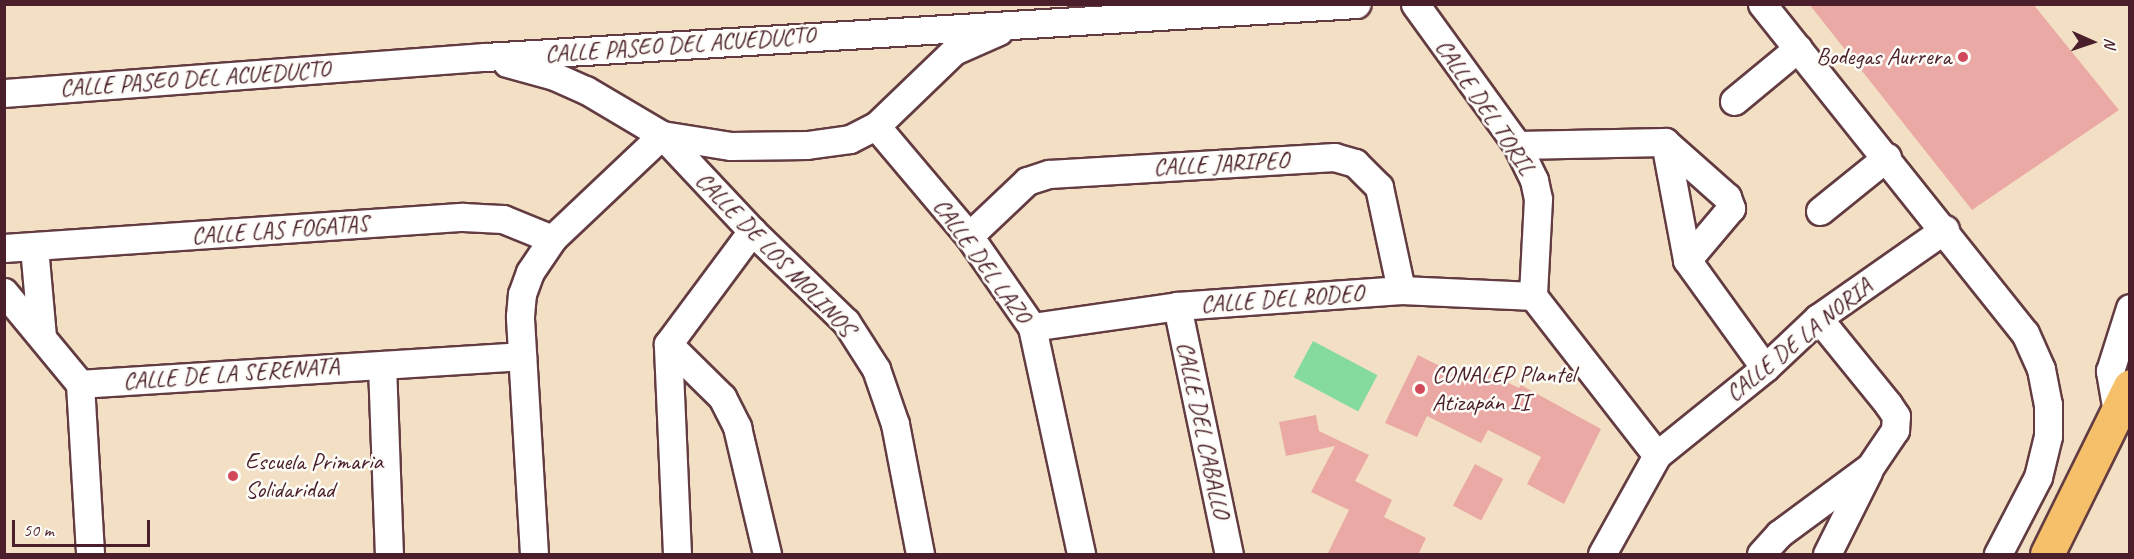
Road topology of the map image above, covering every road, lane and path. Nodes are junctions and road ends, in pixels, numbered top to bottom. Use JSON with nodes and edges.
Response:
{"nodes":[{"id":1,"x":1356,"y":4,"type":"edge"},
{"id":2,"x":1415,"y":4,"type":"edge"},
{"id":3,"x":1762,"y":4,"type":"edge"},
{"id":4,"x":1014,"y":24,"type":"junction"},
{"id":5,"x":1798,"y":48,"type":"junction"},
{"id":6,"x":539,"y":62,"type":"junction"},
{"id":7,"x":4,"y":93,"type":"edge"},
{"id":8,"x":1734,"y":101,"type":"dead end"},
{"id":9,"x":876,"y":126,"type":"junction"},
{"id":10,"x":662,"y":135,"type":"junction"},
{"id":11,"x":1665,"y":142,"type":"junction"},
{"id":12,"x":1517,"y":146,"type":"junction"},
{"id":13,"x":1887,"y":157,"type":"junction"},
{"id":14,"x":1820,"y":211,"type":"dead end"},
{"id":15,"x":1945,"y":229,"type":"junction"},
{"id":16,"x":752,"y":231,"type":"junction"},
{"id":17,"x":969,"y":236,"type":"junction"},
{"id":18,"x":552,"y":239,"type":"junction"},
{"id":19,"x":34,"y":247,"type":"junction"},
{"id":20,"x":4,"y":248,"type":"edge"},
{"id":21,"x":1687,"y":260,"type":"junction"},
{"id":22,"x":1401,"y":290,"type":"junction"},
{"id":23,"x":4,"y":292,"type":"edge"},
{"id":24,"x":1533,"y":296,"type":"junction"},
{"id":25,"x":1177,"y":306,"type":"junction"},
{"id":26,"x":2130,"y":308,"type":"edge"},
{"id":27,"x":1818,"y":318,"type":"junction"},
{"id":28,"x":1032,"y":327,"type":"junction"},
{"id":29,"x":42,"y":336,"type":"junction"},
{"id":30,"x":668,"y":344,"type":"junction"},
{"id":31,"x":522,"y":356,"type":"junction"},
{"id":32,"x":382,"y":365,"type":"junction"},
{"id":33,"x":1765,"y":368,"type":"junction"},
{"id":34,"x":80,"y":384,"type":"junction"},
{"id":35,"x":2123,"y":399,"type":"edge"},
{"id":36,"x":1656,"y":455,"type":"junction"},
{"id":37,"x":1870,"y":467,"type":"junction"},
{"id":38,"x":90,"y":555,"type":"edge"},
{"id":39,"x":389,"y":555,"type":"edge"},
{"id":40,"x":534,"y":555,"type":"edge"},
{"id":41,"x":677,"y":555,"type":"edge"},
{"id":42,"x":767,"y":555,"type":"edge"},
{"id":43,"x":920,"y":555,"type":"edge"},
{"id":44,"x":1081,"y":555,"type":"edge"},
{"id":45,"x":1229,"y":555,"type":"edge"},
{"id":46,"x":1602,"y":555,"type":"edge"},
{"id":47,"x":1761,"y":555,"type":"edge"},
{"id":48,"x":1827,"y":555,"type":"edge"},
{"id":49,"x":1998,"y":555,"type":"edge"},
{"id":50,"x":2048,"y":555,"type":"edge"}],
"edges":[{"from":1,"to":4,"type":"street","name":"CALLE PASEO DEL ACUEDUCTO"},
{"from":2,"to":12,"type":"street","name":"CALLE DEL TORIL"},
{"from":3,"to":5,"type":"street"},
{"from":4,"to":6,"type":"street","name":"CALLE PASEO DEL ACUEDUCTO"},
{"from":4,"to":9,"type":"street","name":"CALLE DE LOS MOLINOS"},
{"from":5,"to":8,"type":"street"},
{"from":5,"to":13,"type":"street"},
{"from":6,"to":7,"type":"street","name":"CALLE PASEO DEL ACUEDUCTO"},
{"from":6,"to":10,"type":"street","name":"CALLE DE LOS MOLINOS"},
{"from":9,"to":10,"type":"street","name":"CALLE DE LOS MOLINOS"},
{"from":9,"to":17,"type":"street","name":"CALLE DEL LAZO"},
{"from":10,"to":16,"type":"street","name":"CALLE DE LOS MOLINOS"},
{"from":10,"to":18,"type":"street"},
{"from":11,"to":12,"type":"street"},
{"from":11,"to":21,"type":"street"},
{"from":11,"to":21,"type":"street"},
{"from":12,"to":24,"type":"street","name":"CALLE DEL TORIL"},
{"from":13,"to":14,"type":"street"},
{"from":13,"to":15,"type":"street"},
{"from":15,"to":27,"type":"street","name":"CALLE DE LA NORIA"},
{"from":15,"to":49,"type":"street"},
{"from":16,"to":30,"type":"street"},
{"from":16,"to":43,"type":"street","name":"CALLE DE LOS MOLINOS"},
{"from":17,"to":22,"type":"street","name":"CALLE JARIPEO"},
{"from":17,"to":28,"type":"street","name":"CALLE DEL LAZO"},
{"from":18,"to":19,"type":"street","name":"CALLE LAS FOGATAS"},
{"from":18,"to":31,"type":"street"},
{"from":19,"to":20,"type":"street","name":"CALLE LAS FOGATAS"},
{"from":19,"to":29,"type":"street"},
{"from":21,"to":33,"type":"street"},
{"from":22,"to":24,"type":"street","name":"CALLE DEL RODEO"},
{"from":22,"to":25,"type":"street","name":"CALLE DEL RODEO"},
{"from":23,"to":29,"type":"street"},
{"from":24,"to":36,"type":"street"},
{"from":25,"to":28,"type":"street","name":"CALLE DEL RODEO"},
{"from":25,"to":45,"type":"street","name":"CALLE DEL CABALLO"},
{"from":26,"to":35,"type":"street"},
{"from":27,"to":33,"type":"street","name":"CALLE DE LA NORIA"},
{"from":27,"to":37,"type":"street"},
{"from":28,"to":44,"type":"street","name":"CALLE DEL LAZO"},
{"from":29,"to":34,"type":"street"},
{"from":30,"to":41,"type":"street"},
{"from":30,"to":42,"type":"street"},
{"from":31,"to":32,"type":"street","name":"CALLE DE LA SERENATA"},
{"from":31,"to":40,"type":"street"},
{"from":32,"to":34,"type":"street","name":"CALLE DE LA SERENATA"},
{"from":32,"to":39,"type":"street"},
{"from":33,"to":36,"type":"street","name":"CALLE DE LA NORIA"},
{"from":34,"to":38,"type":"street"},
{"from":35,"to":50,"type":"main road"},
{"from":36,"to":46,"type":"street"},
{"from":37,"to":47,"type":"street"},
{"from":37,"to":48,"type":"street"}]}
